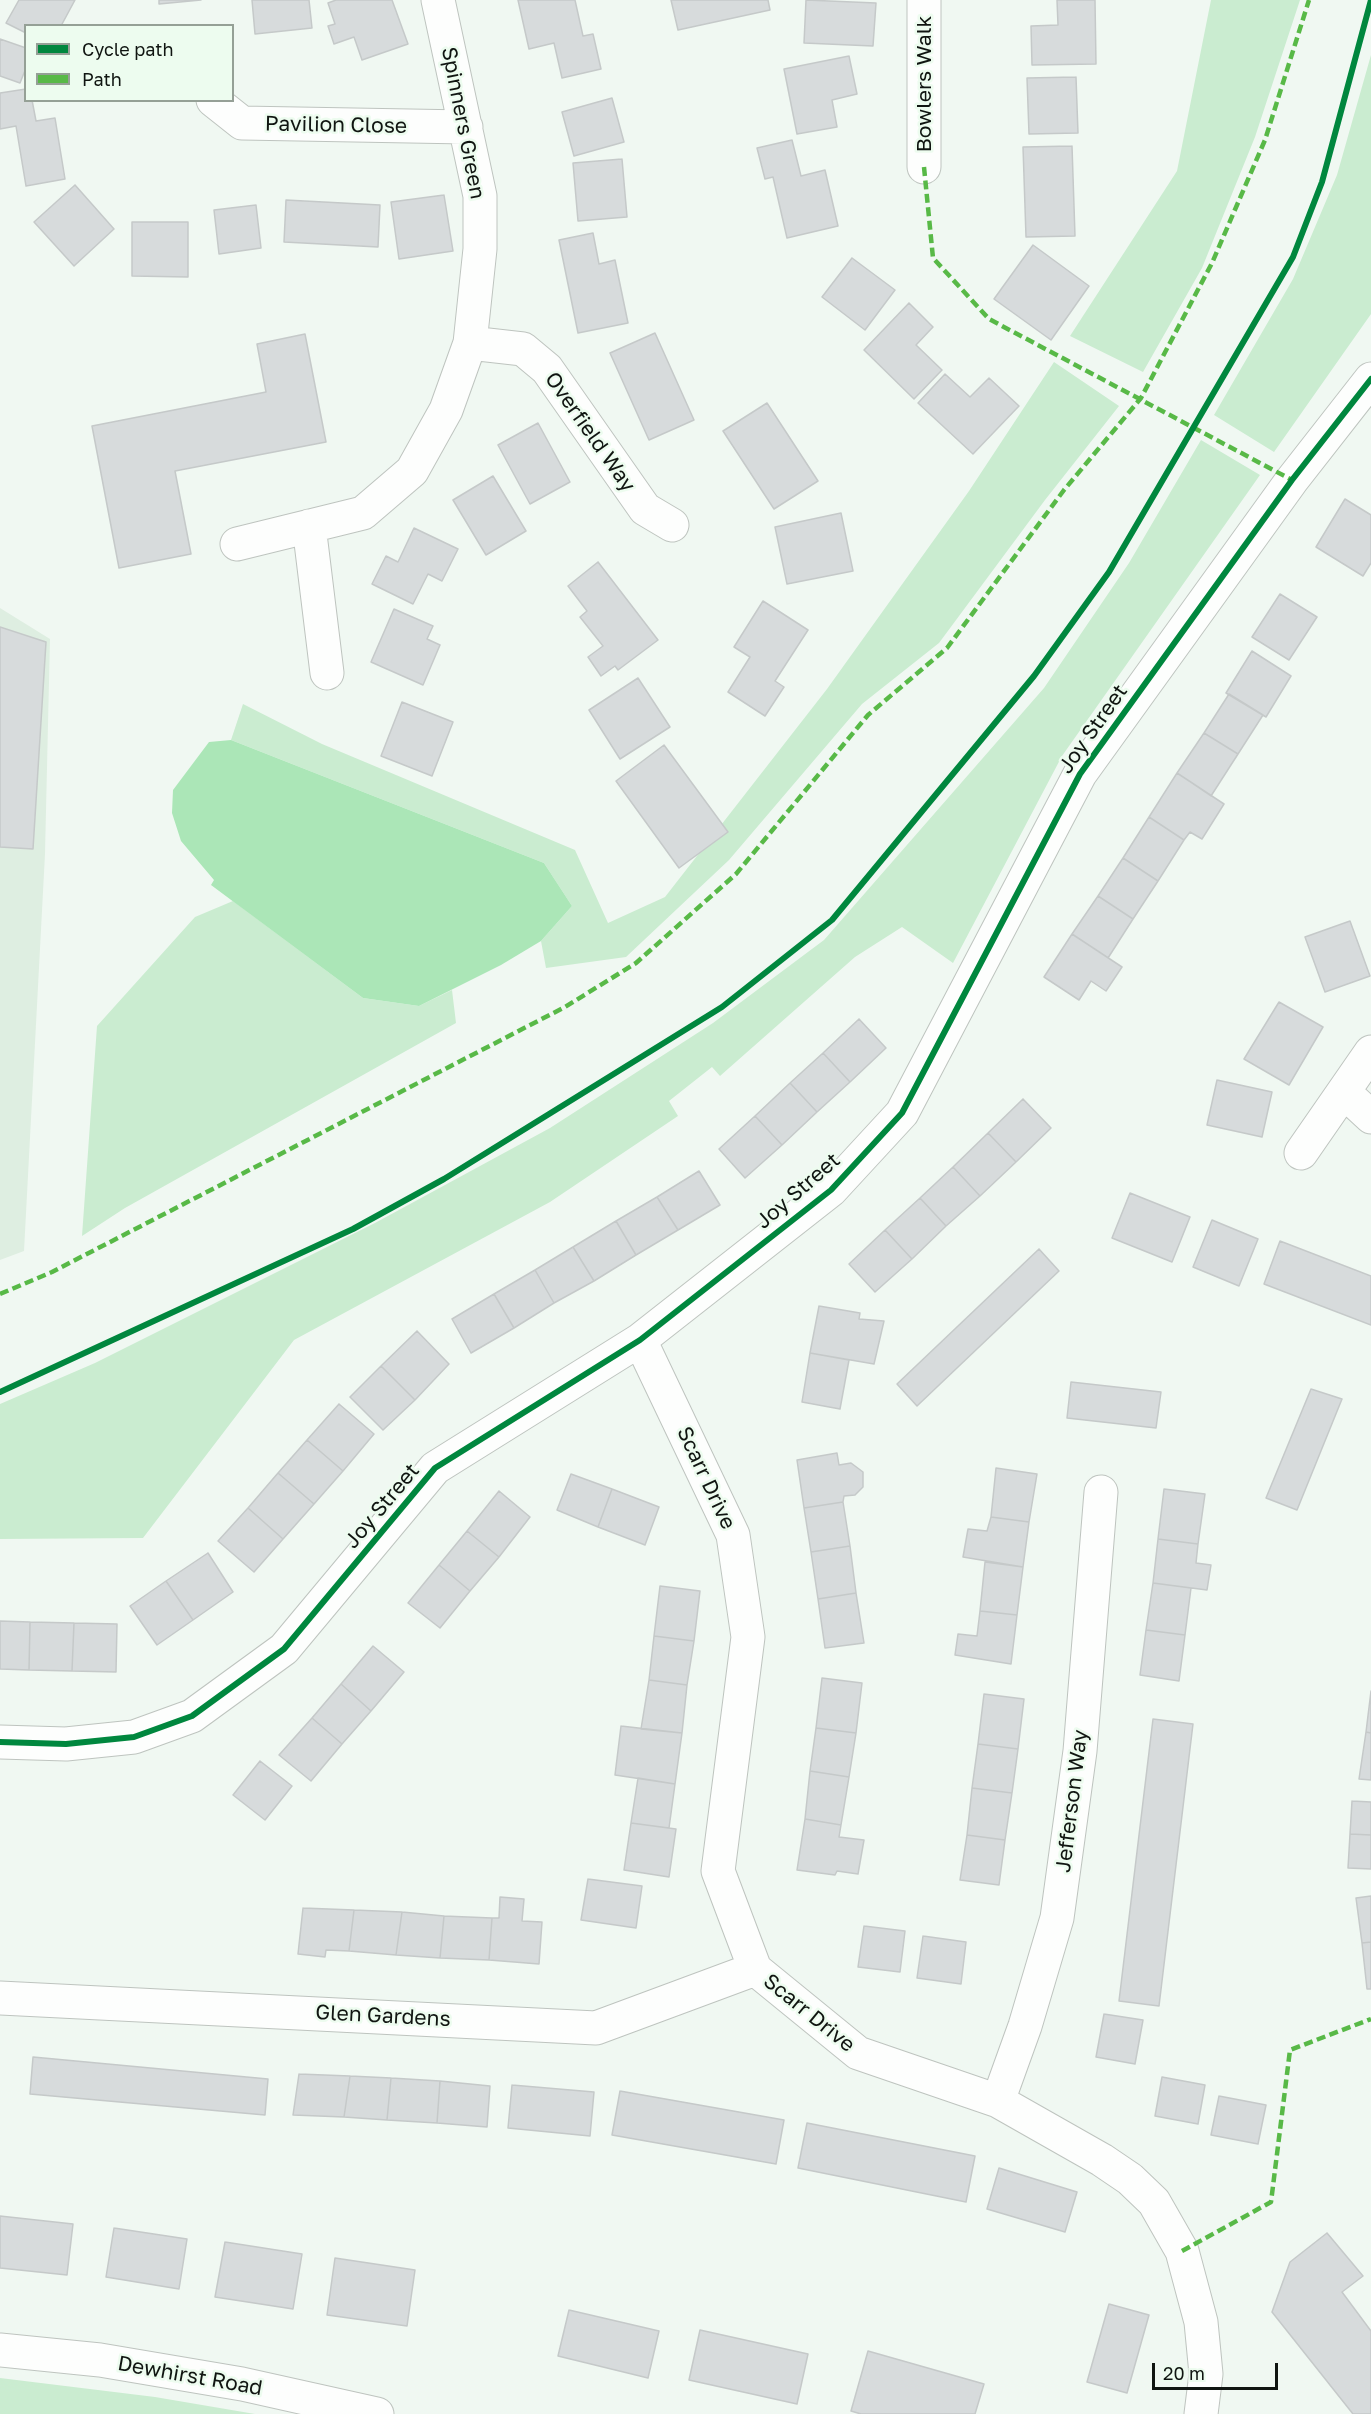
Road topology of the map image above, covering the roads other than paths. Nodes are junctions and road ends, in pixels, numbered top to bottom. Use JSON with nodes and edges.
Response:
{"nodes":[{"id":1,"x":438,"y":0,"type":"edge"},
{"id":2,"x":924,"y":0,"type":"edge"},
{"id":3,"x":216,"y":102,"type":"edge"},
{"id":4,"x":466,"y":127,"type":"junction"},
{"id":5,"x":924,"y":167,"type":"dead end"},
{"id":6,"x":470,"y":343,"type":"junction"},
{"id":7,"x":1371,"y":379,"type":"edge"},
{"id":8,"x":672,"y":525,"type":"dead end"},
{"id":9,"x":309,"y":526,"type":"junction"},
{"id":10,"x":237,"y":544,"type":"dead end"},
{"id":11,"x":327,"y":673,"type":"dead end"},
{"id":12,"x":1371,"y":1052,"type":"edge"},
{"id":13,"x":1344,"y":1092,"type":"junction"},
{"id":14,"x":1371,"y":1118,"type":"edge"},
{"id":15,"x":1301,"y":1152,"type":"dead end"},
{"id":16,"x":640,"y":1340,"type":"junction"},
{"id":17,"x":1101,"y":1492,"type":"dead end"},
{"id":18,"x":0,"y":1742,"type":"edge"},
{"id":19,"x":755,"y":1969,"type":"junction"},
{"id":20,"x":0,"y":1998,"type":"edge"},
{"id":21,"x":998,"y":2101,"type":"junction"},
{"id":22,"x":0,"y":2350,"type":"edge"},
{"id":23,"x":377,"y":2414,"type":"edge"},
{"id":24,"x":1201,"y":2414,"type":"edge"}],
"edges":[{"from":1,"to":4,"type":"street","name":"Spinners Green"},
{"from":2,"to":5,"type":"street","name":"Bowlers Walk"},
{"from":3,"to":4,"type":"street","name":"Pavilion Close"},
{"from":4,"to":6,"type":"street","name":"Spinners Green"},
{"from":6,"to":8,"type":"street","name":"Overfield Way"},
{"from":6,"to":9,"type":"street","name":"Spinners Green"},
{"from":7,"to":16,"type":"street","name":"Joy Street"},
{"from":9,"to":10,"type":"street","name":"Spinners Green"},
{"from":9,"to":11,"type":"street"},
{"from":12,"to":13,"type":"street"},
{"from":13,"to":14,"type":"street"},
{"from":13,"to":15,"type":"street"},
{"from":16,"to":18,"type":"street","name":"Joy Street"},
{"from":16,"to":19,"type":"street","name":"Scarr Drive"},
{"from":17,"to":21,"type":"street","name":"Jefferson Way"},
{"from":19,"to":20,"type":"street","name":"Glen Gardens"},
{"from":19,"to":21,"type":"street","name":"Scarr Drive"},
{"from":21,"to":24,"type":"street","name":"Scarr Drive"},
{"from":22,"to":23,"type":"street","name":"Dewhirst Road"}]}
